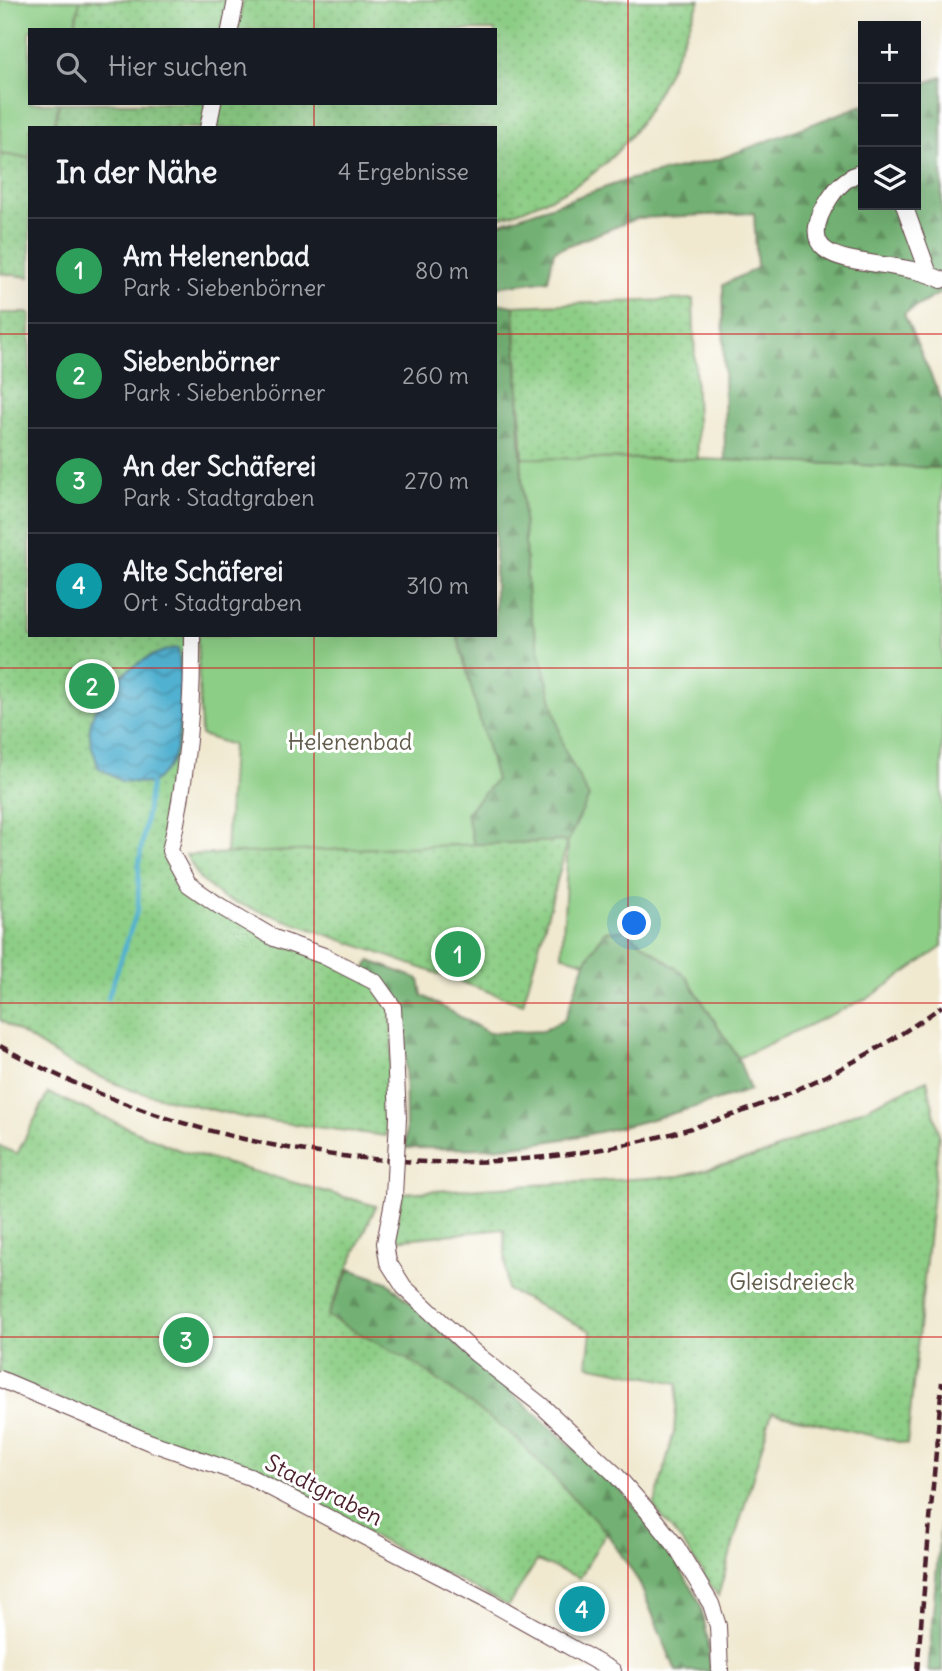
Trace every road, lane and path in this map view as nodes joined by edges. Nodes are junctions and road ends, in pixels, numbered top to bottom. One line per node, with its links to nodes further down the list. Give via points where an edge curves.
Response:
1 (236, 0): 2 (street)
2 (230, 28)
3 (213, 105): 4 (street)
4 (208, 126)
5 (858, 175): 7 (street, via 842,183 826,203 817,239 823,248 845,261)
6 (906, 210): 7 (street)
7 (935, 277)
8 (192, 637): 11 (street, bridge, via 186,768 170,851 188,884 218,905 274,938 375,982 393,1007 398,1118 394,1196 385,1243 388,1262 404,1287 615,1474 676,1546 718,1626)
9 (0, 1379): 10 (street, Stadtgraben, via 149,1442 250,1477)
10 (613, 1671)
11 (720, 1671)

